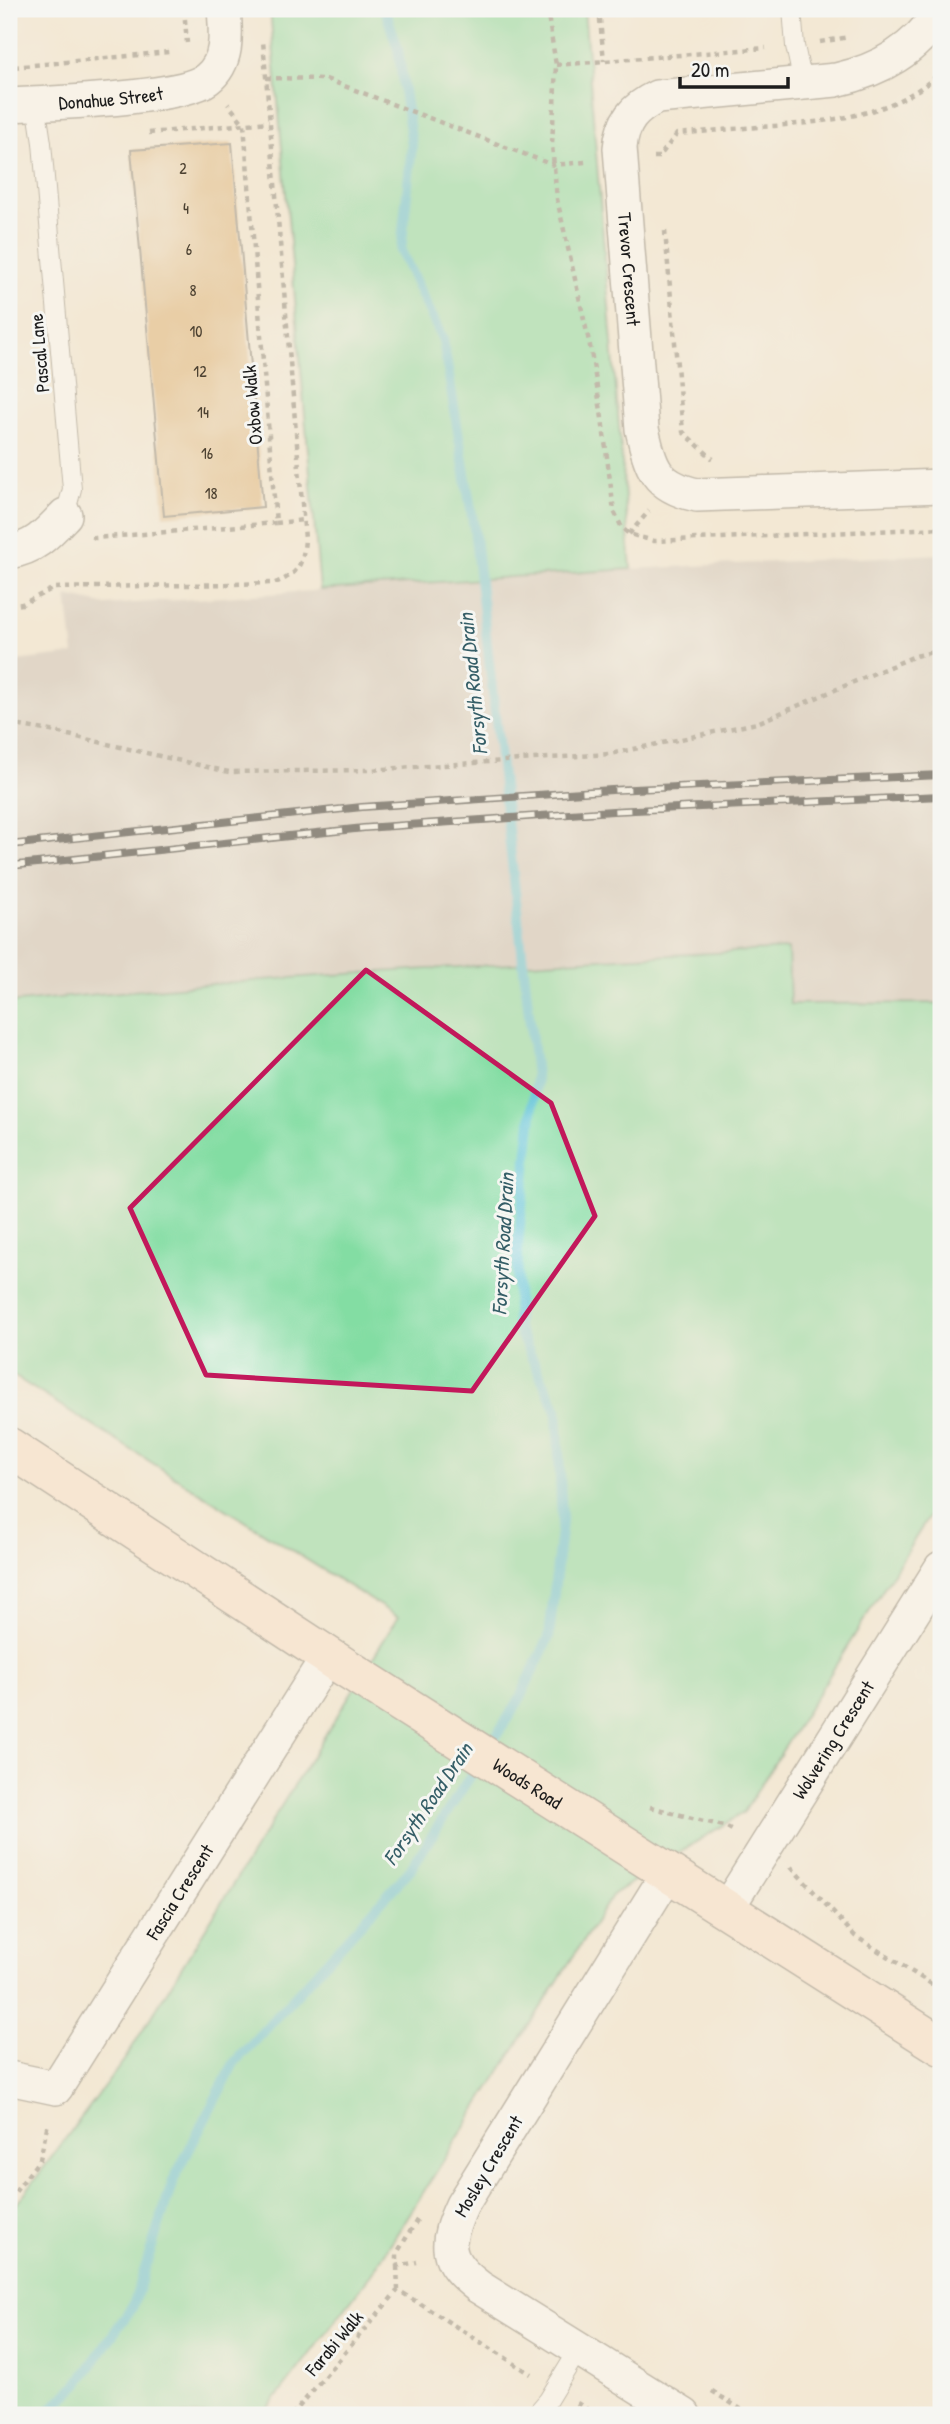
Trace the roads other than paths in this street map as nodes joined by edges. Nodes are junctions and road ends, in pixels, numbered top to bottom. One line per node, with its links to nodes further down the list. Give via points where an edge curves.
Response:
1 (224, 9): 5 (street, Donahue Street, via 227,36 223,54 208,78 195,86 168,93)
2 (792, 9): 4 (lane)
3 (941, 11): 4 (street, Trevor Crescent, via 929,29 897,58 858,75)
4 (803, 83): 6 (street, Trevor Crescent, via 657,97 632,113 625,125 620,159 647,450 662,482 697,495)
5 (22, 104): 7 (lane, Pascal Lane, via 43,143 72,489)
6 (941, 486)
7 (65, 515): 8 (street, via 25,550)
8 (9, 552)
9 (9, 1447): 11 (street, Woods Road)
10 (941, 1568): 13 (street, Wolvering Crescent)
11 (334, 1660): 12 (street, Woods Road); 15 (street, Fascia Crescent, via 56,2088)
12 (668, 1873): 13 (street, Woods Road); 16 (street, Mosley Crescent, via 452,2227 449,2249 459,2272)
13 (726, 1910): 14 (street, Woods Road)
14 (941, 2046)
15 (9, 2078)
16 (579, 2349): 17 (lane); 18 (street)
17 (535, 2415)
18 (684, 2415)

